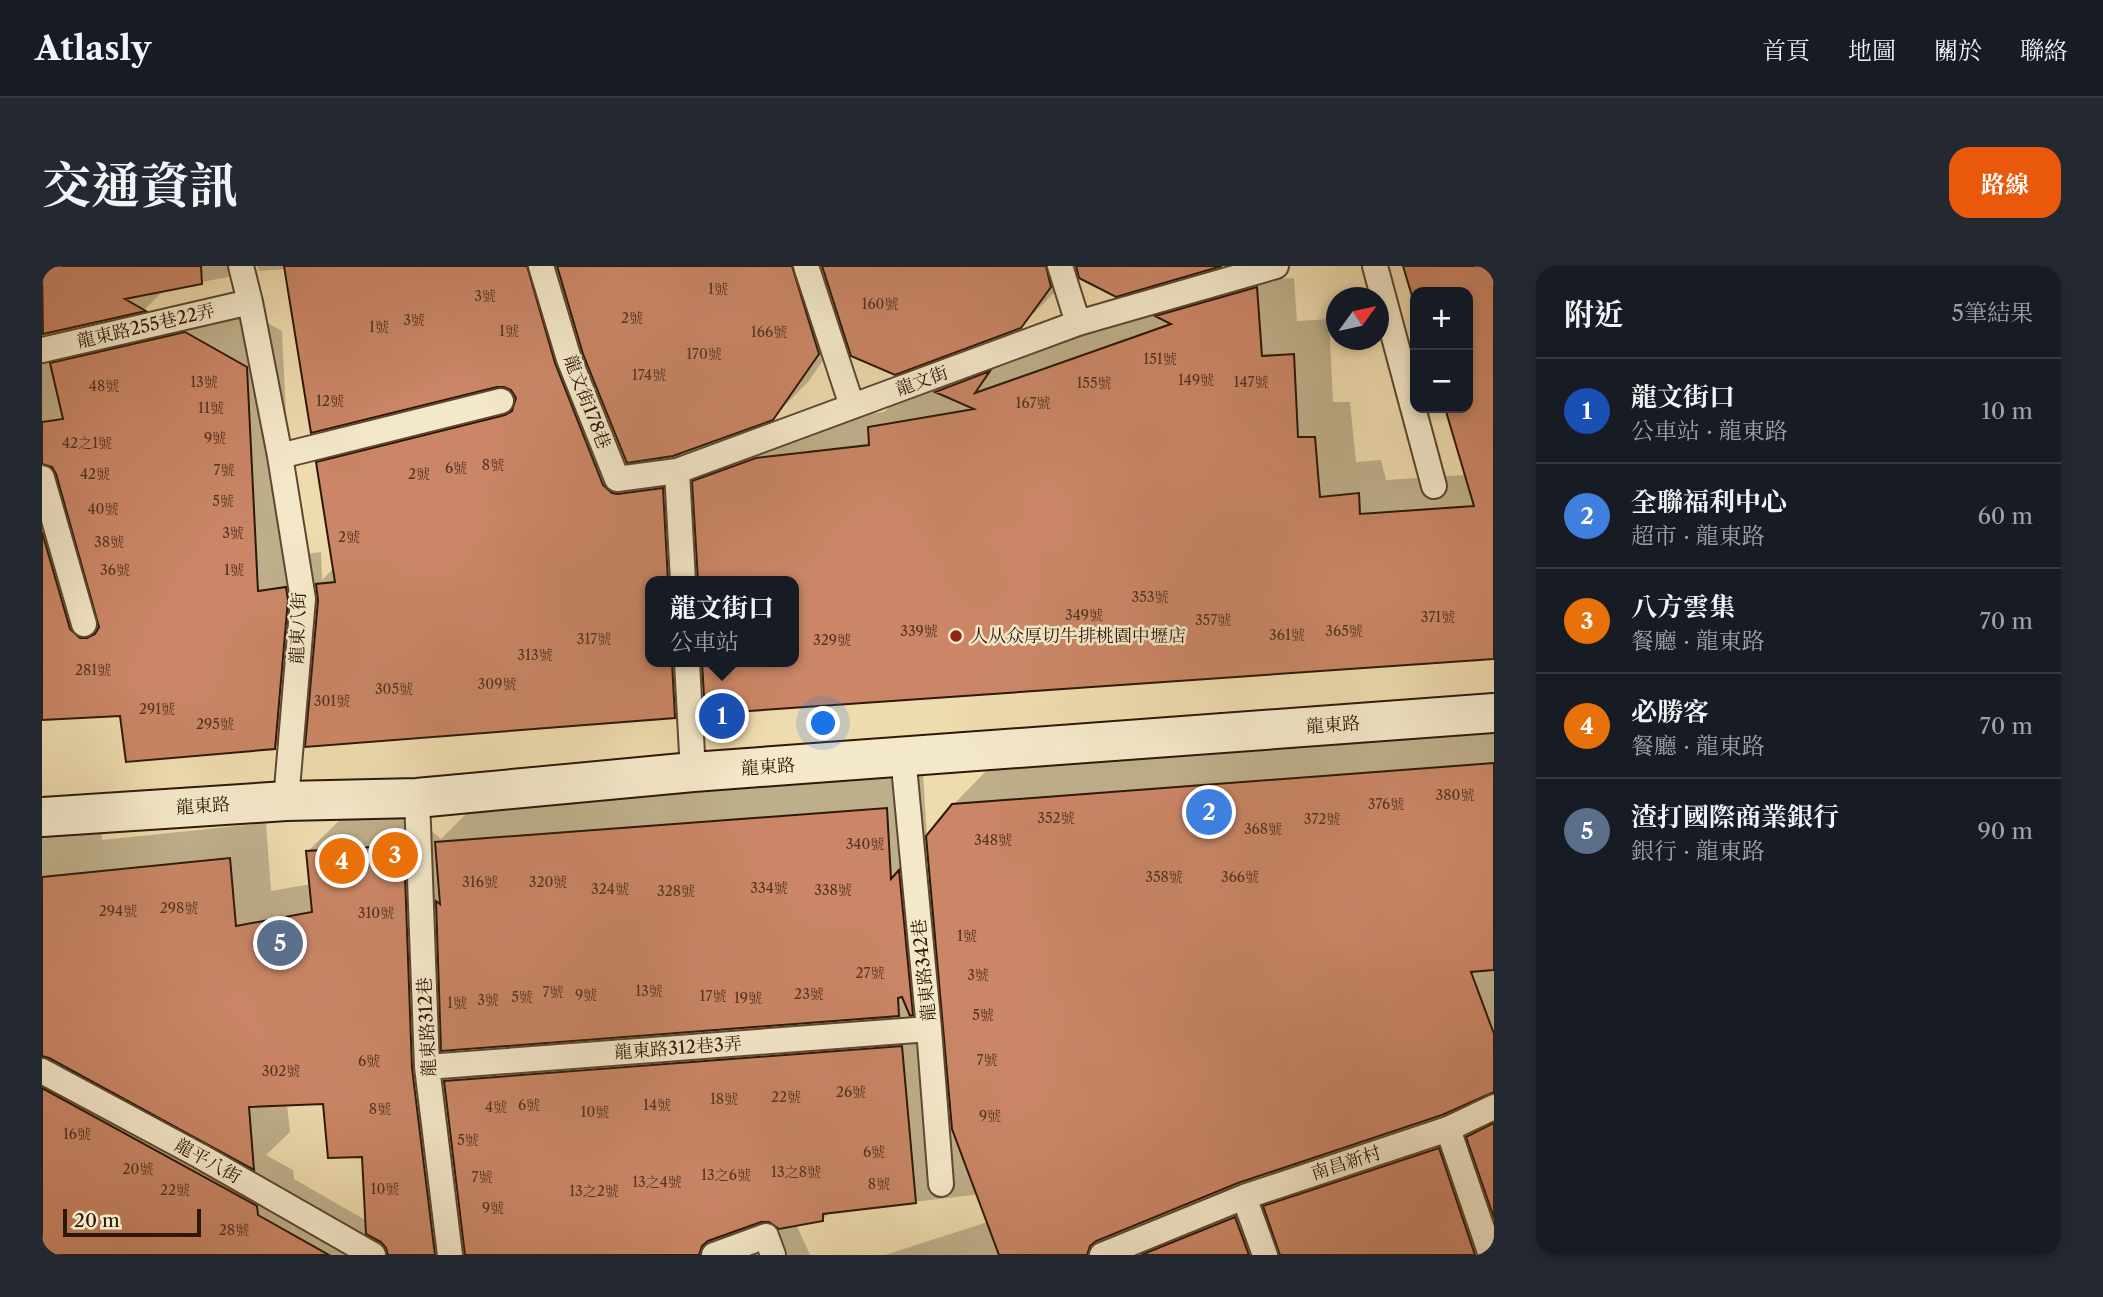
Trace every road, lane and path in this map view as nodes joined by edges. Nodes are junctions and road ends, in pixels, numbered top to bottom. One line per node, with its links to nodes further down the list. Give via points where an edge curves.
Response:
1 (241, 266): 7 (lane, 龍東八街)
2 (541, 266): 13 (lane, 龍文街178巷, via 569,359 617,478)
3 (806, 266): 11 (lane)
4 (1060, 266): 8 (lane)
5 (1276, 266): 8 (lane, 龍文街)
6 (1375, 266): 15 (lane)
7 (250, 302): 9 (lane, 龍東路255巷22弄); 12 (lane, 龍東八街)
8 (1078, 323): 11 (lane, 龍文街)
9 (42, 350)
10 (501, 401): 12 (lane)
11 (852, 406): 13 (lane, 龍文街)
12 (280, 456): 23 (lane, 龍東八街, via 303,599)
13 (677, 471): 16 (lane)
14 (42, 478): 17 (lane)
15 (1434, 486)
16 (682, 576)
17 (85, 624)
18 (687, 667): 21 (lane)
19 (1494, 713): 20 (street, 龍東路)
20 (903, 757): 21 (street, 龍東路); 25 (lane, 龍東路342巷)
21 (693, 772): 22 (street, 龍東路)
22 (417, 798): 23 (street, 龍東路); 26 (lane, 龍東路312巷)
23 (286, 801): 24 (street, 龍東路)
24 (42, 817)
25 (929, 1029): 26 (lane, 龍東路312巷3弄); 30 (lane, 龍東路342巷)
26 (427, 1067): 33 (lane, 龍東路312巷)
27 (42, 1070): 32 (lane, 龍平八街)
28 (1494, 1107): 29 (lane, 南昌新村)
29 (1448, 1129): 31 (lane, 南昌新村); 38 (lane)
30 (941, 1184)
31 (1244, 1197): 36 (lane, 南昌新村); 37 (lane)
32 (373, 1255)
33 (450, 1255)
34 (713, 1255): 35 (lane, via 766,1236)
35 (773, 1255)
36 (1102, 1255)
37 (1265, 1255)
38 (1491, 1255)

